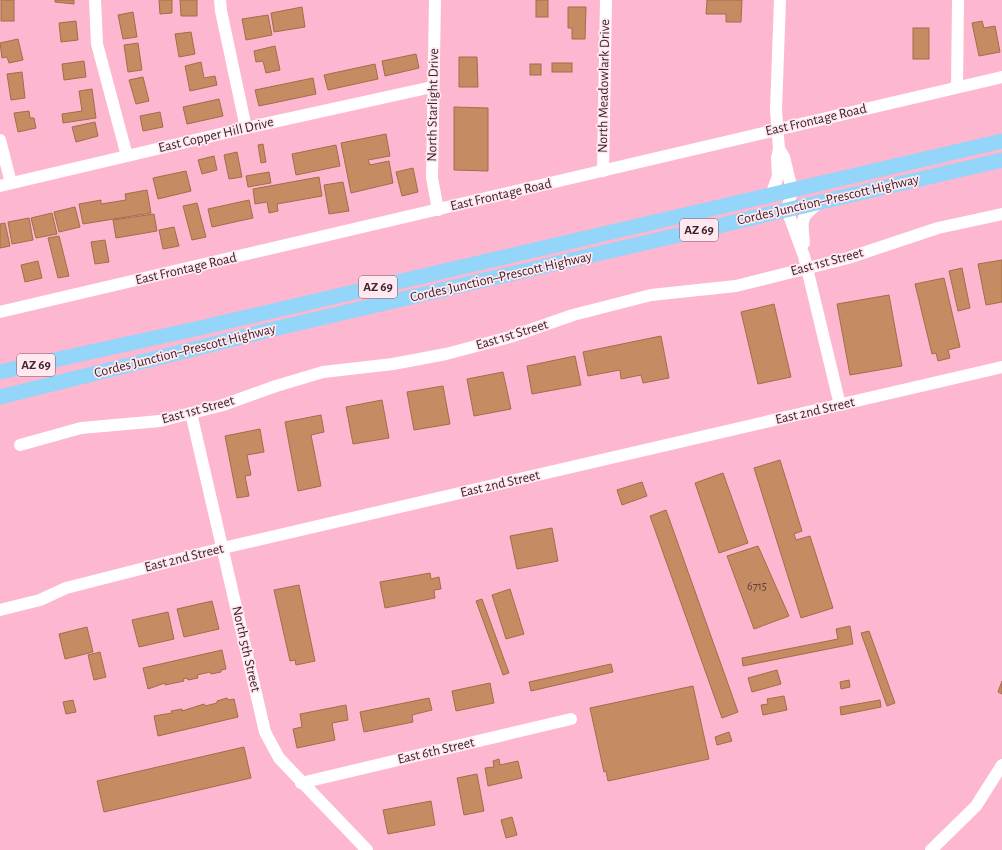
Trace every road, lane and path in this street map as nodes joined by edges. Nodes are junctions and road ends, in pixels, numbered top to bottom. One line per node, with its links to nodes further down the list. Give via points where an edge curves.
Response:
1 (95, 0): 15 (street, via 97,44)
2 (220, 0): 10 (street)
3 (435, 0): 9 (street, North Starlight Drive)
4 (606, 0): 17 (street, North Meadowlark Drive)
5 (780, 0): 11 (street)
6 (958, 0): 8 (street)
7 (1002, 77): 8 (street, East Frontage Road)
8 (958, 87): 11 (street, East Frontage Road)
9 (432, 88): 10 (street, East Copper Hill Drive); 22 (street, North Starlight Drive, via 432,178)
10 (246, 128): 15 (street, East Copper Hill Drive)
11 (777, 129): 14 (street); 17 (street, East Frontage Road)
12 (0, 140): 18 (street)
13 (1002, 141): 19 (main road, Cordes Junction–Prescott Highway / AZ 69)
14 (779, 149): 19 (street, via 784,157); 20 (street, via 778,176)
15 (127, 156): 18 (street, East Copper Hill Drive)
16 (1002, 160): 21 (main road, Cordes Junction–Prescott Highway / AZ 69)
17 (603, 171): 22 (street, East Frontage Road)
18 (5, 184)
19 (792, 190): 20 (main road, Cordes Junction–Prescott Highway / AZ 69); 23 (street)
20 (771, 195): 28 (main road, Cordes Junction–Prescott Highway / AZ 69, via 204,328)
21 (822, 202): 23 (main road, Cordes Junction–Prescott Highway / AZ 69); 25 (street, via 806,212 802,222)
22 (438, 210): 26 (street, East Frontage Road)
23 (787, 210): 25 (street); 29 (main road, Cordes Junction–Prescott Highway / AZ 69, via 282,327)
24 (1002, 214): 25 (street, East 1st Street, via 938,228 848,258)
25 (806, 262): 30 (street); 31 (street, East 1st Street, via 736,286 651,295 446,354 393,364 324,372)
26 (0, 312)
27 (1002, 367): 30 (street, East 2nd Street)
28 (0, 372)
29 (0, 397)
30 (840, 405): 33 (street, East 2nd Street)
31 (191, 413): 32 (street, East 1st Street, via 160,421 81,428); 33 (street, North 5th Street)
32 (20, 445)
33 (223, 548): 34 (street, East 2nd Street, via 66,588 40,600); 37 (street, North 5th Street, via 266,732 279,758)
34 (0, 610)
35 (571, 719): 37 (street, East 6th Street)
36 (1002, 764): 39 (street, via 976,806)
37 (301, 783): 38 (street, North 5th Street)
38 (368, 850)
39 (931, 850)

